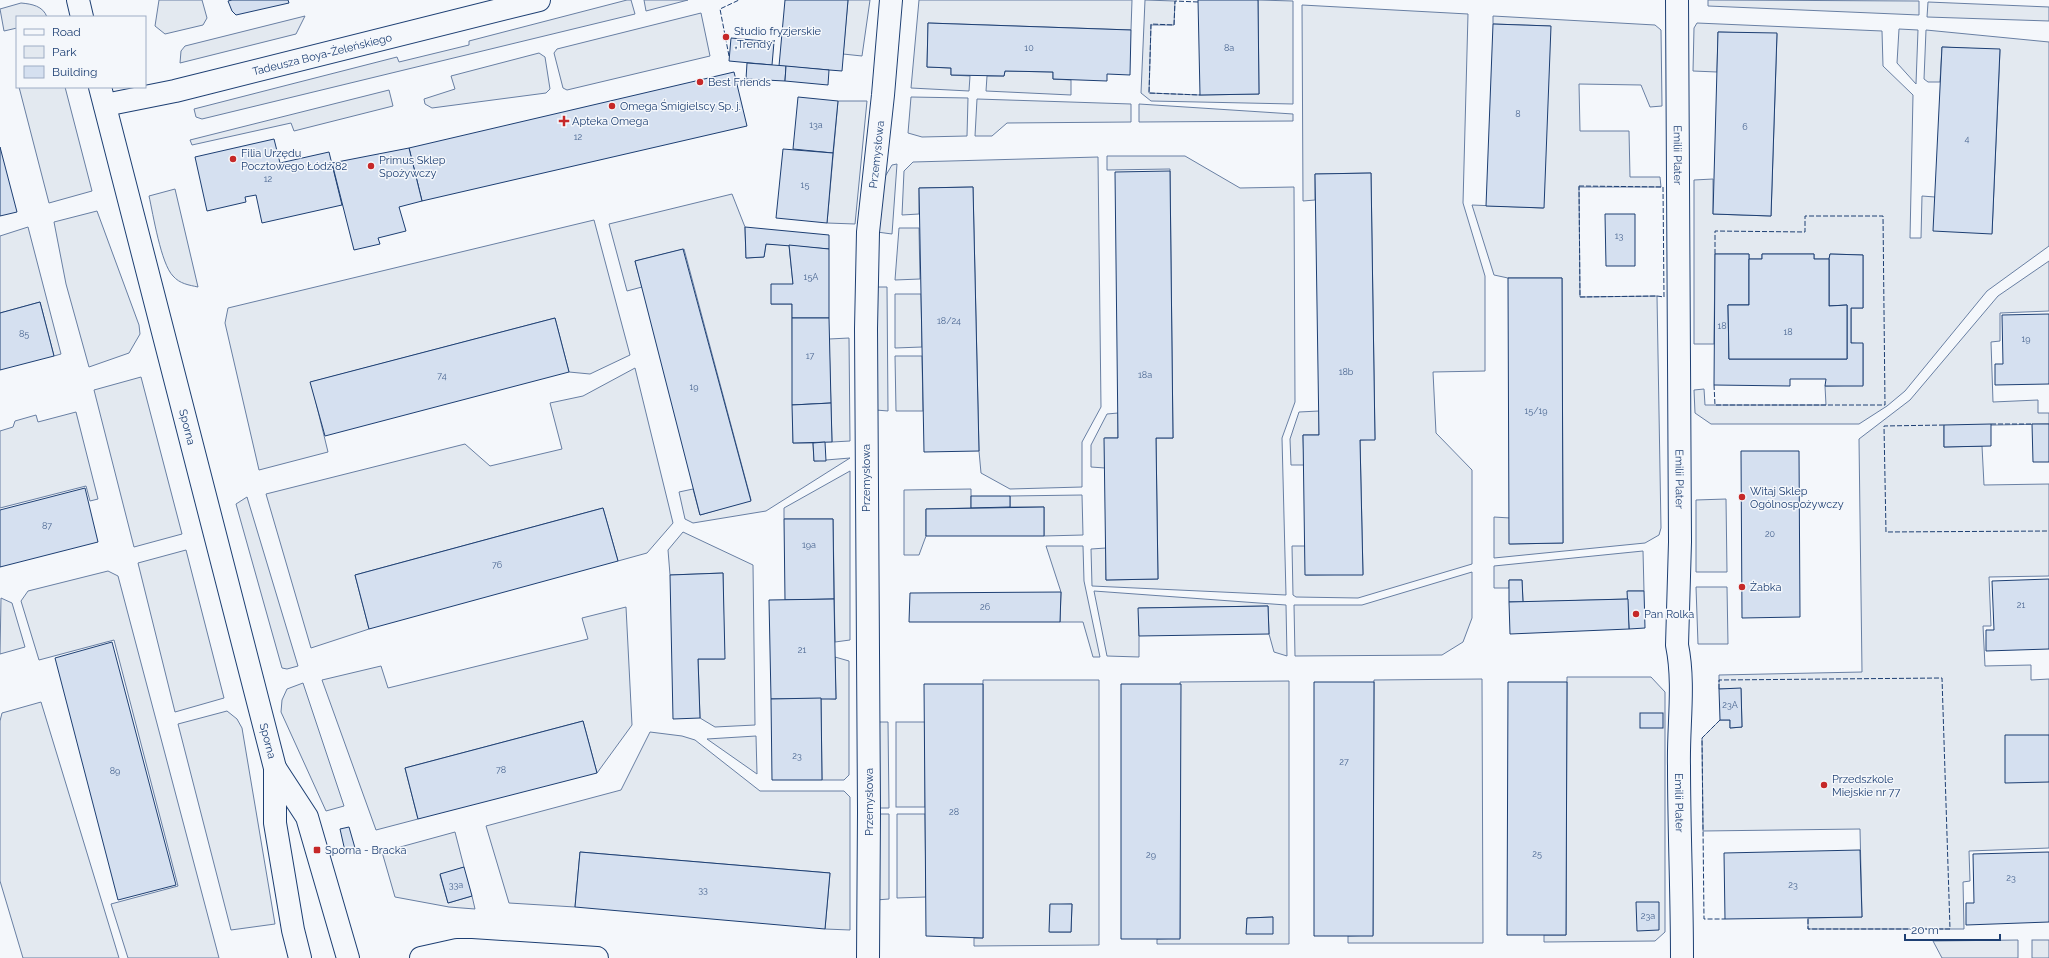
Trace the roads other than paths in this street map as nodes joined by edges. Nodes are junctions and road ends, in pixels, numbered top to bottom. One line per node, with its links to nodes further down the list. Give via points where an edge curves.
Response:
1 (78, 0): 5 (street)
2 (538, 0): 6 (street, Tadeusza Boya-Żeleńskiego, via 182,89)
3 (891, 0): 12 (street, Przemysłowa, via 868,232)
4 (1677, 0): 13 (street, Emilii Plater, via 1680,542 1677,645 1680,667 1678,765)
5 (82, 16)
6 (103, 96): 7 (street, Sporna)
7 (275, 768): 8 (street, Sporna, via 274,823); 9 (street, Sporna, via 307,817)
8 (300, 958)
9 (348, 958)
10 (421, 958): 11 (street, via 457,950)
11 (597, 958)
12 (868, 958)
13 (1682, 958)

